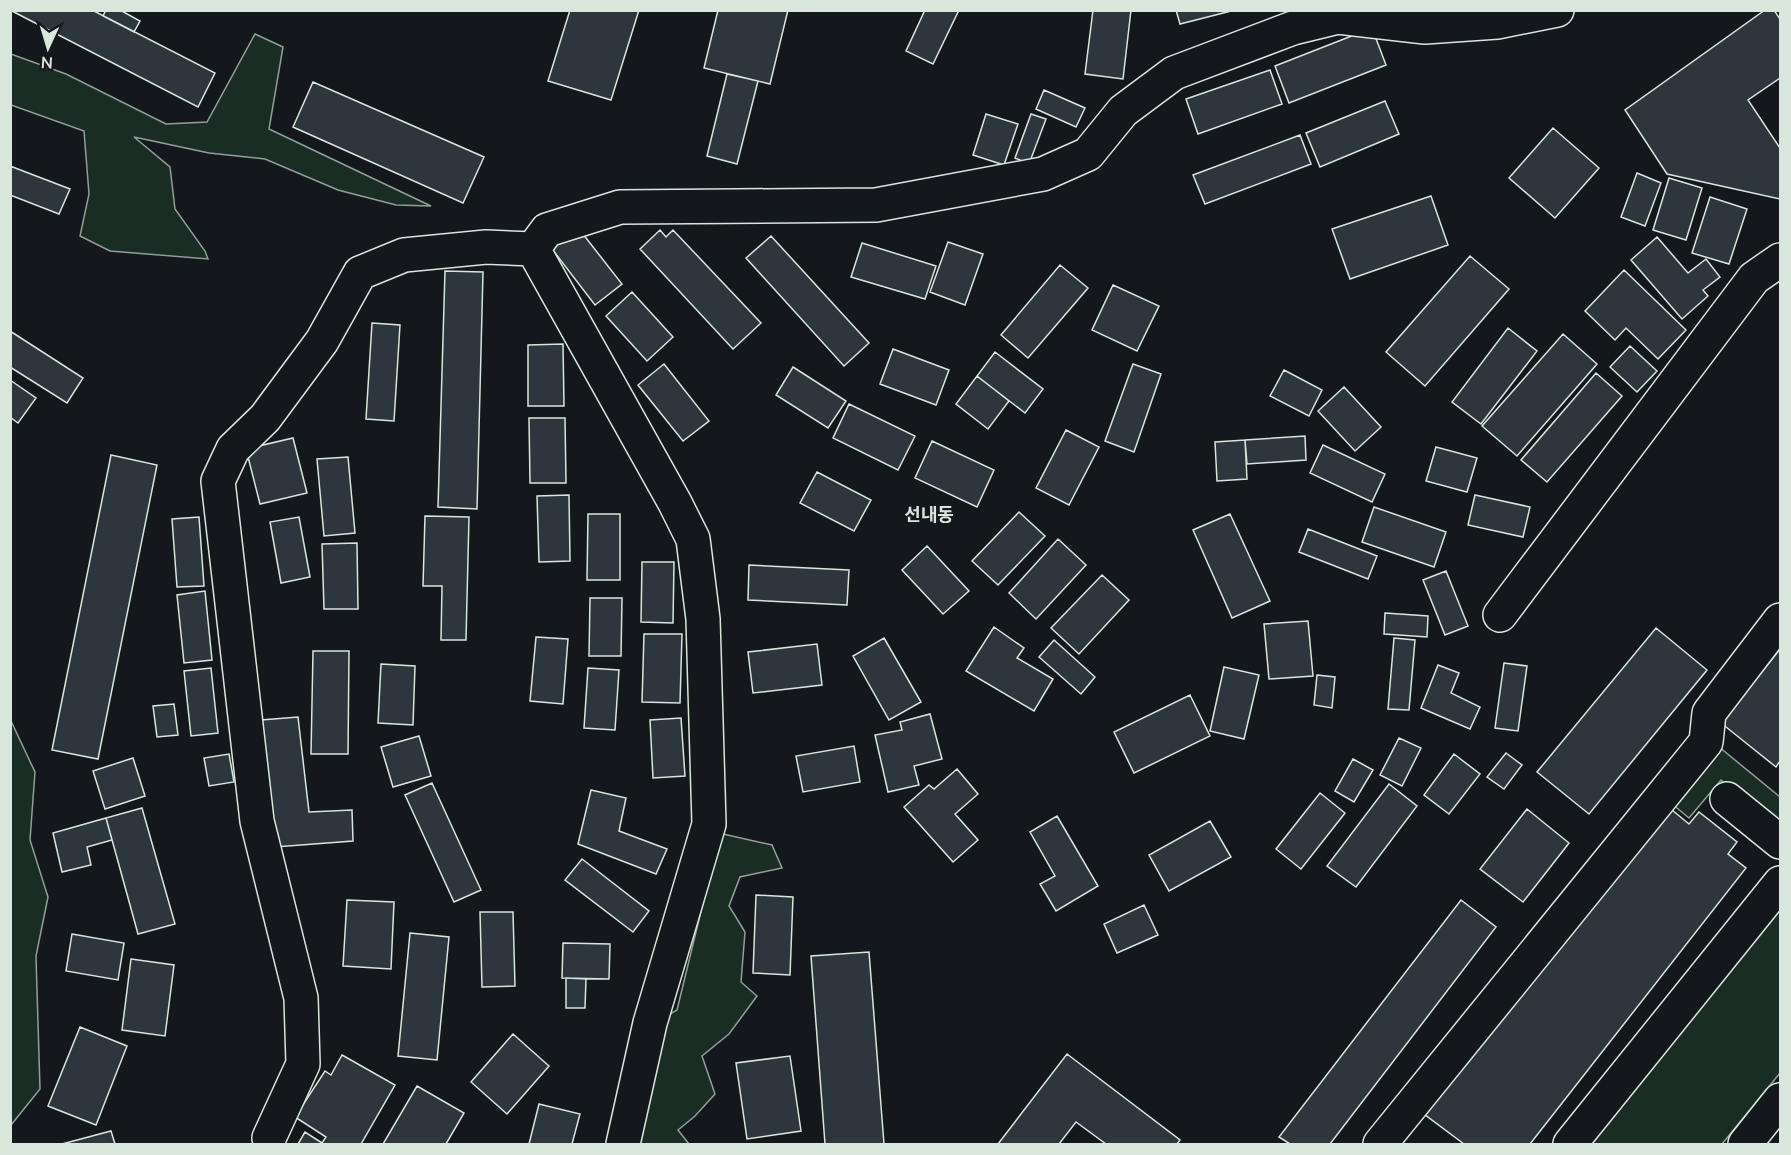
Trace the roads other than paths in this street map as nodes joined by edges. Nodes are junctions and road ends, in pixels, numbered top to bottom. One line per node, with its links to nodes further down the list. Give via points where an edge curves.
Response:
1 (1557, 10): 2 (street, via 1487,23 1425,27 1338,17 1293,28 1174,73 1122,111 1088,154 1043,174 876,205 620,207 547,230)
2 (533, 249): 10 (street, via 486,247 404,255 360,273 322,341 265,418 233,449 218,481 257,821 301,998 303,1064); 12 (street, via 693,539 703,618 709,824 650,1023)
3 (1780, 260): 4 (street, via 1754,278)
4 (1500, 615)
5 (1780, 621): 13 (street, via 1709,713 1706,742)
6 (1727, 799): 7 (street)
7 (1780, 842)
8 (1780, 884): 14 (street)
9 (1780, 1100): 11 (street)
10 (269, 1138)
11 (1752, 1142)
12 (622, 1144)
13 (1380, 1144)
14 (1569, 1144)

